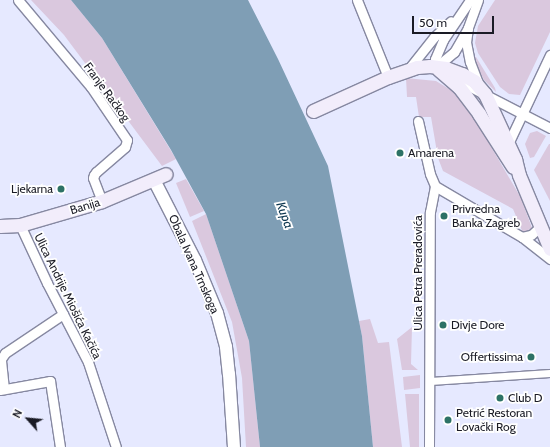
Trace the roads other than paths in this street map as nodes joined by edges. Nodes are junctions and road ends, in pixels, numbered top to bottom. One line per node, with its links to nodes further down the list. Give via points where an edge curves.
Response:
1 (18, 0): 21 (street, Franje Račkog, via 91,87 127,140 125,147 94,175)
2 (357, 0): 11 (street)
3 (470, 0): 5 (street)
4 (478, 0): 6 (street)
5 (458, 16): 8 (street, via 438,50); 9 (street, via 434,37)
6 (468, 28): 8 (street, via 454,52); 12 (street, via 467,47)
7 (550, 55): 14 (street)
8 (436, 68): 9 (main road, via 423,66); 10 (main road); 12 (main road, via 458,72)
9 (407, 70): 11 (main road)
10 (448, 75): 12 (street); 17 (main road)
11 (388, 77): 13 (main road)
12 (482, 90): 14 (street); 17 (main road)
13 (313, 110)
14 (522, 114): 16 (street); 17 (street)
15 (418, 121): 19 (street, via 430,174)
16 (550, 128)
17 (507, 150): 25 (main road)
18 (160, 177): 21 (main road, Banija); 35 (street, Obala Ivana Trnskoga, via 217,313 226,347)
19 (436, 186): 20 (street); 22 (street, Ulica Petra Preradovića)
20 (449, 195): 22 (street); 26 (street)
21 (102, 200): 23 (main road, Banija)
22 (432, 202): 31 (street, Ulica Petra Preradovića)
23 (20, 225): 24 (main road, Banija); 29 (street, Ulica Andrije Miošića Kačića)
24 (0, 226)
25 (541, 226): 26 (street, via 531,235); 27 (main road)
26 (522, 237): 28 (street)
27 (550, 249)
28 (550, 259)
29 (63, 314): 32 (street, via 5,353 1,359); 34 (street, Ulica Andrije Miošića Kačića, via 88,362)
30 (550, 373): 31 (street)
31 (430, 381): 36 (street, Ulica Petra Preradovića)
32 (2, 390): 33 (street, via 50,381)
33 (60, 447)
34 (116, 447)
35 (234, 447)
36 (429, 447)

